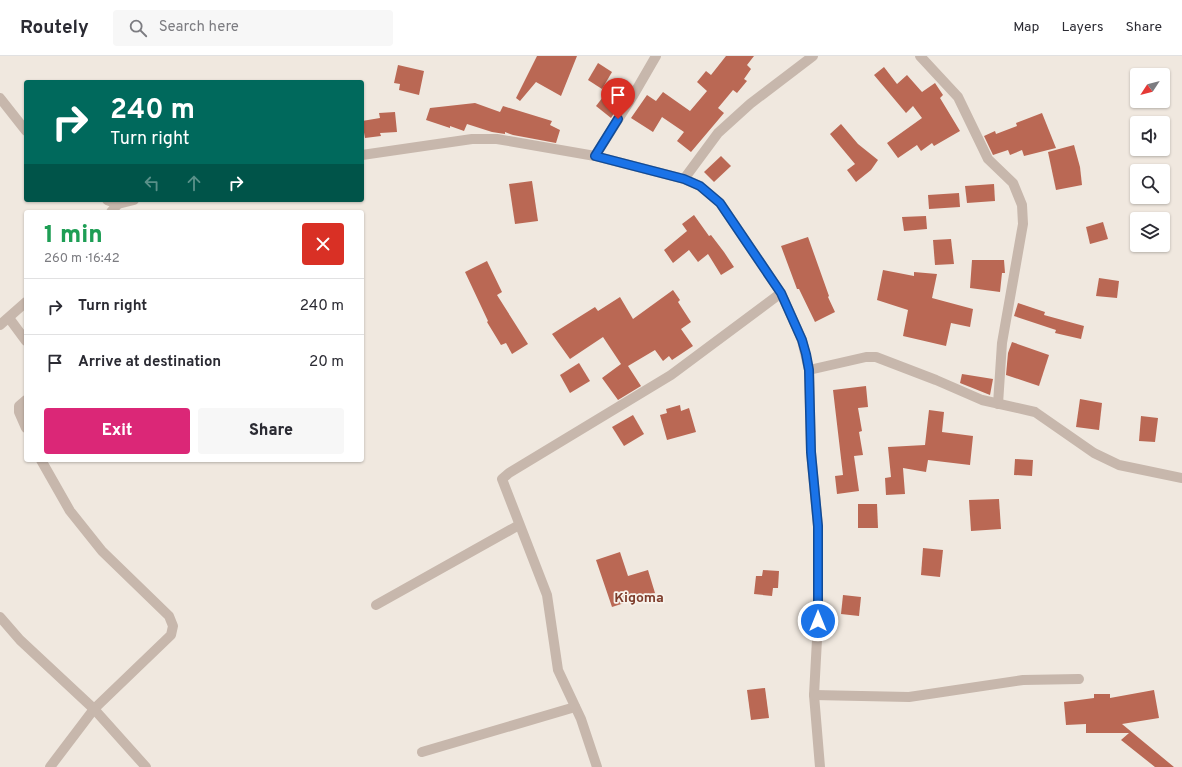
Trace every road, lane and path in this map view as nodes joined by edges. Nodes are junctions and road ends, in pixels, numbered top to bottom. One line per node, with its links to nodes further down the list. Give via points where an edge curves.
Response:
1 (656, 56): 7 (street)
2 (813, 56): 8 (street, via 718,132)
3 (920, 56): 18 (street, via 958,97 988,159 1013,183 1022,205 1023,224 1002,343)
4 (0, 98): 5 (street)
5 (24, 128)
6 (364, 155): 7 (street, via 472,139 497,139)
7 (595, 156): 8 (street)
8 (684, 179): 11 (street, via 700,186 720,203)
9 (129, 202): 10 (street)
10 (115, 208)
11 (781, 293): 16 (street, via 802,340); 22 (street, via 670,375 504,476 502,483)
12 (24, 304): 13 (street)
13 (8, 318): 14 (street); 15 (street)
14 (0, 325)
15 (24, 338)
16 (809, 370): 18 (street, via 876,357 982,400); 26 (street, via 811,452 818,526 818,621)
17 (24, 402): 19 (street, via 19,406 19,412)
18 (998, 404): 21 (street, via 1035,412 1094,453 1119,465)
19 (24, 423)
20 (42, 462): 28 (street, via 70,511 102,552 169,616 173,626 171,635)
21 (1182, 478)
22 (519, 524): 23 (street); 27 (street, via 547,595 558,670)
23 (376, 605)
24 (0, 617): 28 (street, via 20,640)
25 (1079, 680): 26 (street, via 1023,680 909,697)
26 (814, 695): 33 (street)
27 (576, 707): 29 (street); 32 (street)
28 (94, 709): 30 (street); 31 (street)
29 (422, 752)
30 (50, 767)
31 (146, 767)
32 (597, 767)
33 (820, 767)

